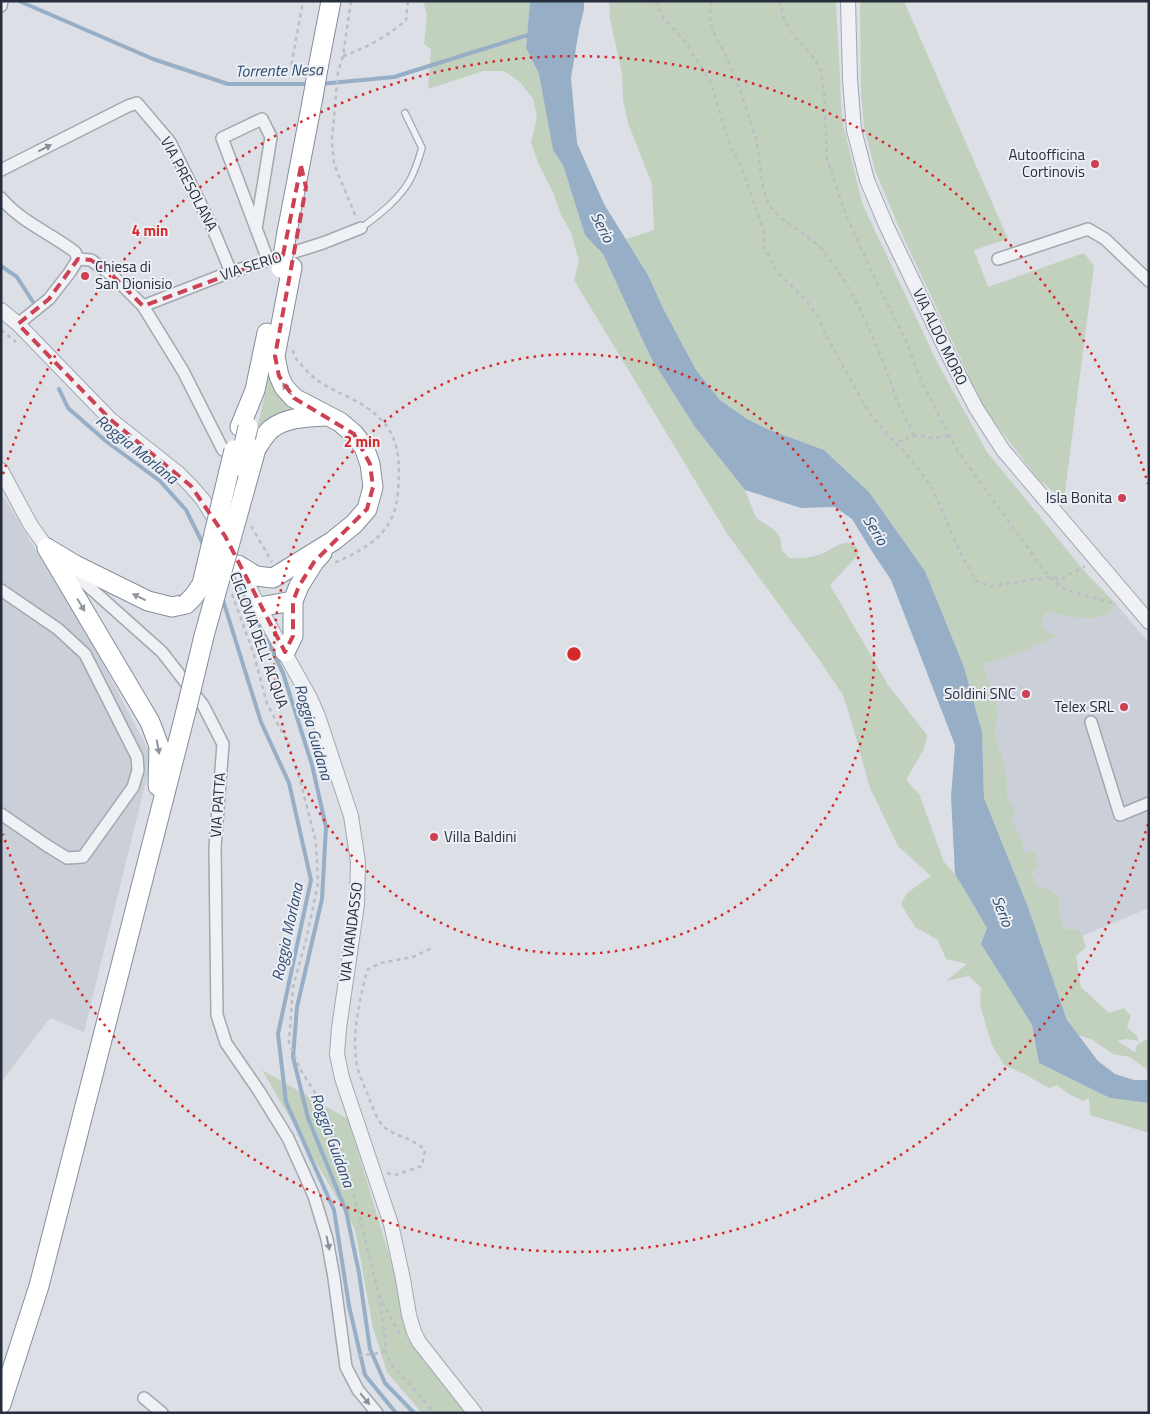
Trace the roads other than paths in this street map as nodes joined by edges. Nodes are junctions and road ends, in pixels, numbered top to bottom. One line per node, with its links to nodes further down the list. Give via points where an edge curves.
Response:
1 (2, 1): 4 (street)
2 (331, 1): 12 (highway, bridge, via 311,72 322,97 301,166 293,232)
3 (848, 1): 30 (street, VIA ALDO MORO, via 854,130 867,180 949,356 984,424 1002,450)
4 (1, 6)
5 (405, 113): 8 (lane, via 422,148 418,160 410,180 397,196 380,215)
6 (1, 170): 13 (street, VIA PRESOLANA, one-way to 13, via 137,103 170,142)
7 (1, 198): 10 (street, via 6,205 75,252)
8 (361, 228): 12 (street, VIA SERIO)
9 (256, 230): 9 (street, via 222,138 262,119 271,137); 12 (street)
10 (78, 259): 15 (street, via 90,260 113,276); 18 (street, via 48,299)
11 (998, 259): 14 (street, via 1088,229 1105,239)
12 (280, 265): 13 (street, VIA SERIO); 19 (highway, one-way to 12, via 294,398 279,376 275,356); 20 (highway, via 255,390)
13 (231, 272): 15 (street, VIA SERIO)
14 (1149, 281)
15 (143, 306): 21 (street, via 182,371)
16 (1, 310): 18 (street, VIA VIANDASSO)
17 (1, 316): 18 (street)
18 (18, 324): 25 (street, VIA VIANDASSO, via 111,420 178,473 204,500)
19 (327, 416): 23 (highway, via 340,422 364,447 373,487 367,509); 31 (highway, bridge, via 298,417 285,422 270,430 256,449)
20 (244, 427): 24 (highway, one-way to 24, bridge, via 202,584 186,604 172,607 148,601 75,566); 31 (highway, bridge)
21 (223, 450)
22 (1, 470): 24 (street, VIA PATTA)
23 (333, 541): 26 (highway); 28 (highway, via 314,562)
24 (47, 548): 36 (highway, one-way to 36, via 150,722 159,746 160,775); 40 (street, VIA PATTA, one-way to 40, via 162,652 203,705 222,744 215,847 216,1015 226,1044 288,1138 314,1196 327,1239 344,1358 352,1381)
25 (238, 565): 26 (highway, via 256,576); 29 (street, VIA VIANDASSO)
26 (274, 578): 29 (highway)
27 (1, 590): 35 (street, via 58,628 85,654 137,757 138,770 133,786 83,857 68,858)
28 (293, 601): 29 (highway); 32 (highway, via 293,636)
29 (259, 607): 32 (street, VIA VIANDASSO)
30 (1149, 622)
31 (204, 636): 36 (highway, bridge)
32 (285, 652): 41 (street, VIA VIANDASSO, via 318,716 350,816 358,862 357,904 338,1028 337,1054 342,1078 391,1224 414,1332)
33 (1091, 722): 34 (street, via 1120,815)
34 (1149, 803)
35 (1, 814)
36 (154, 837): 38 (highway, via 39,1286)
37 (144, 1398): 39 (street)
38 (1, 1404)
39 (162, 1413)
40 (377, 1413)
41 (475, 1413)

